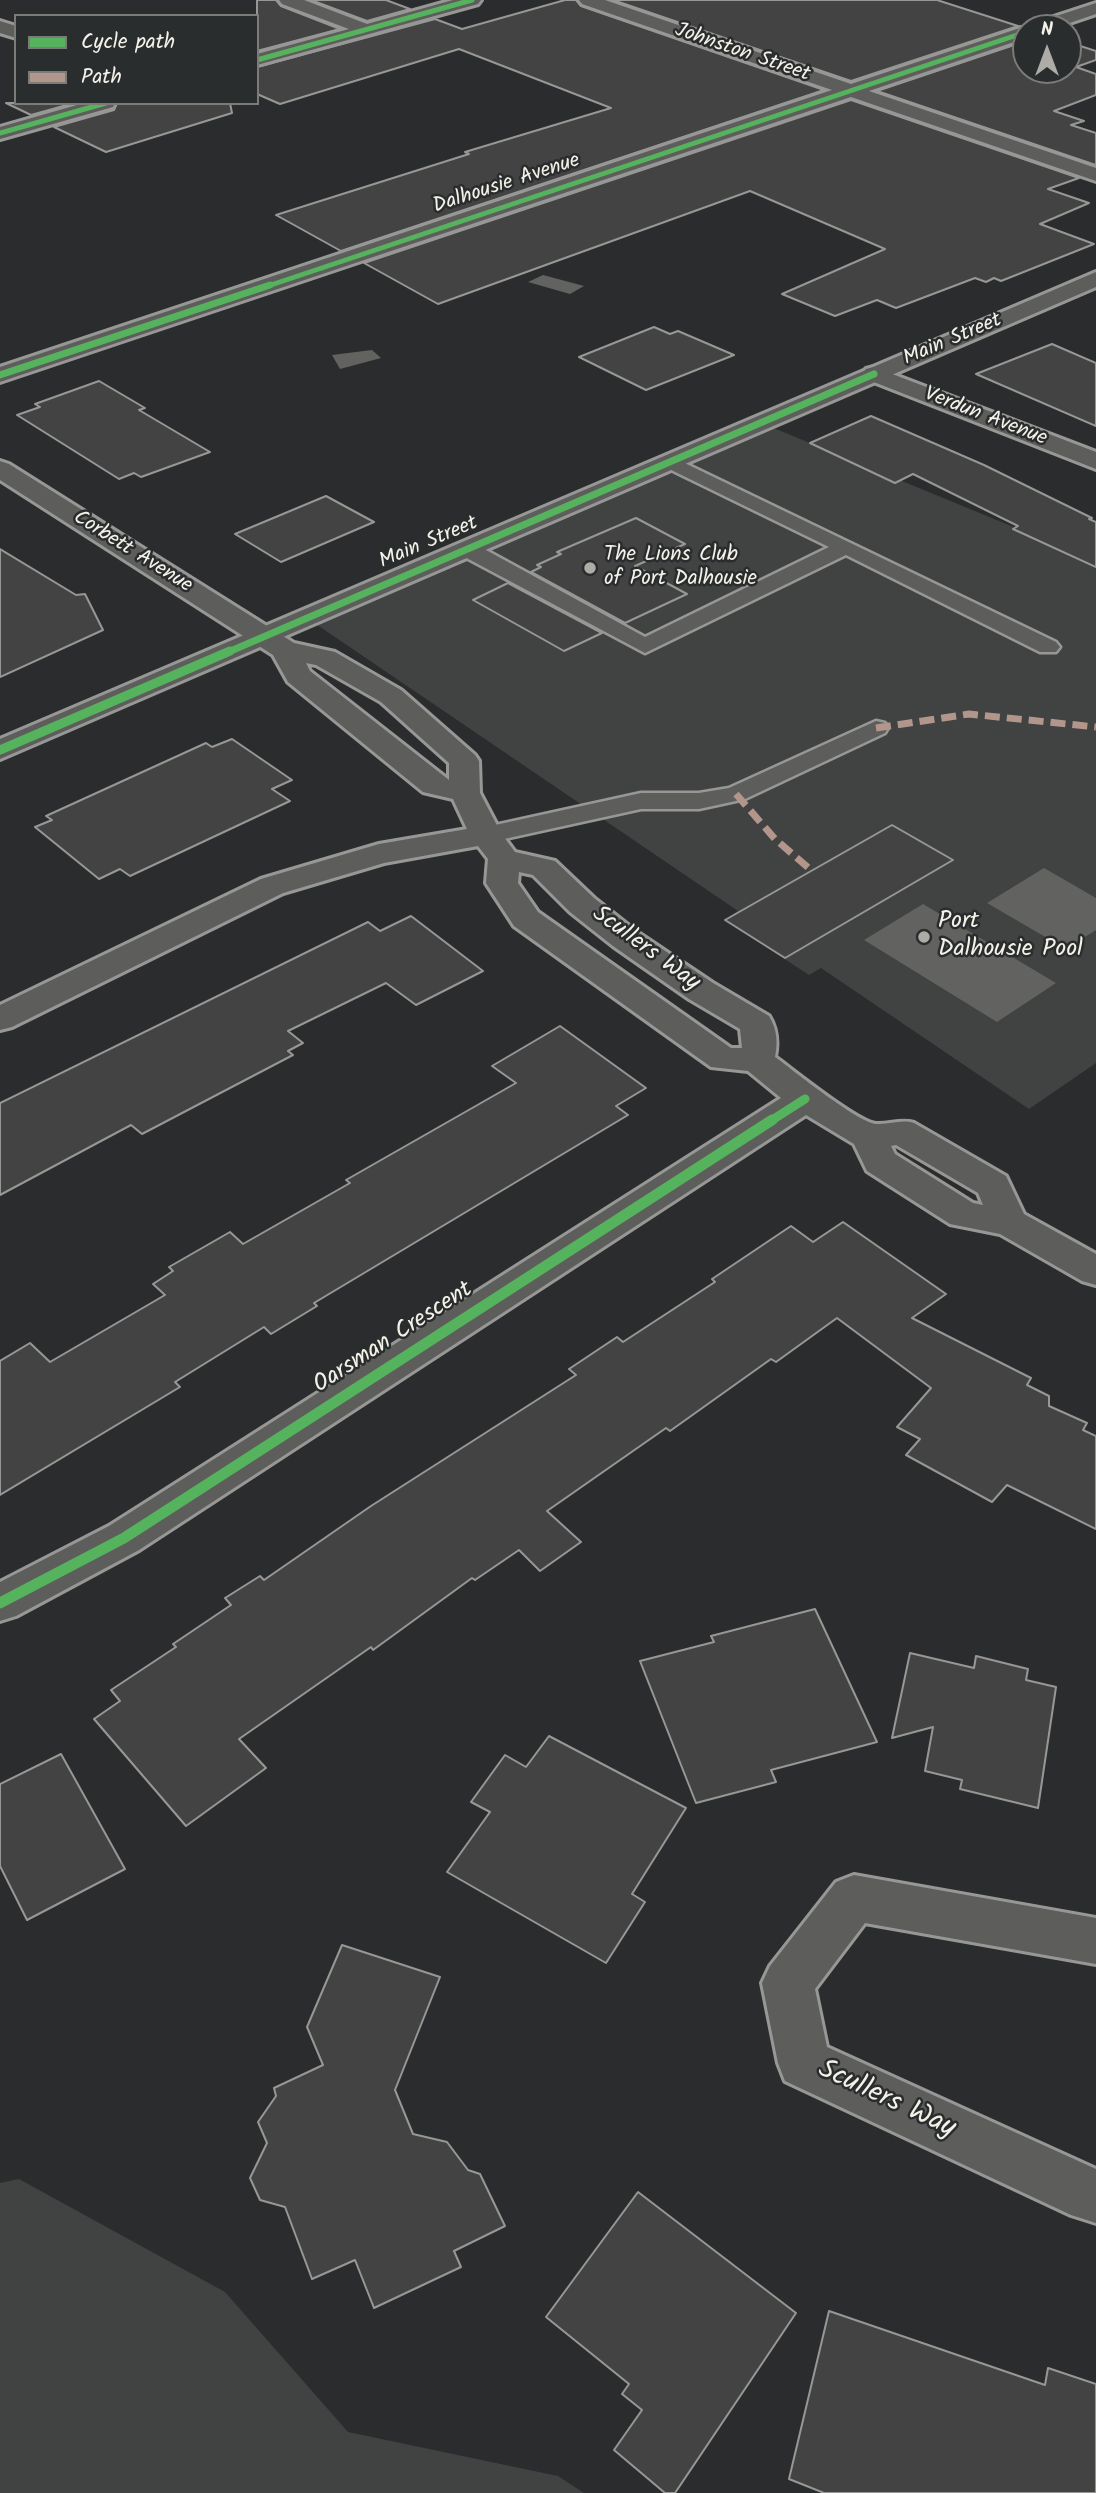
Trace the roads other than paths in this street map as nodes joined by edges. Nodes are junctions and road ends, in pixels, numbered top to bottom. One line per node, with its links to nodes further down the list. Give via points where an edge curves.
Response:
1 (288, 0): 6 (street)
2 (472, 0): 6 (street)
3 (588, 0): 9 (street, Johnston Street)
4 (1096, 8): 5 (street)
5 (1079, 14)
6 (365, 29): 8 (street)
7 (1012, 37): 9 (street, Dalhousie Avenue)
8 (259, 59)
9 (851, 91): 12 (street, Johnston Street); 15 (street, Dalhousie Avenue)
10 (99, 105): 11 (street)
11 (0, 133)
12 (1096, 175)
13 (1096, 279): 14 (street, Main Street)
14 (874, 374): 16 (street, Verdun Avenue); 17 (street, Main Street)
15 (0, 375)
16 (1096, 461)
17 (670, 462): 19 (lane); 20 (street, Main Street)
18 (0, 470): 21 (street, Corbett Avenue)
19 (846, 547): 20 (lane, via 645,646); 22 (lane)
20 (467, 549): 21 (street, Main Street)
21 (275, 642): 24 (street, Main Street); 25 (street, via 298,676 434,785); 25 (street, Scullers Way, via 325,658 391,696 464,761)
22 (1048, 647)
23 (876, 728): 26 (lane, via 736,794 699,801 641,801)
24 (0, 750)
25 (465, 793): 26 (street, Scullers Way)
26 (495, 847): 27 (street, via 379,854 272,886); 28 (street, Scullers Way, via 544,868 625,939 757,1024); 28 (street, Scullers Way, via 502,883 526,919 723,1059)
27 (0, 1019)
28 (757, 1060): 29 (street)
29 (805, 1099): 30 (street, via 869,1138 880,1162 963,1215 1009,1222); 31 (street, Oarsman Crescent, via 124,1538)
30 (1096, 1271)
31 (0, 1603)
32 (1096, 1941): 33 (street, Scullers Way, via 854,1898 789,1983 804,2063)
33 (1096, 2196)

